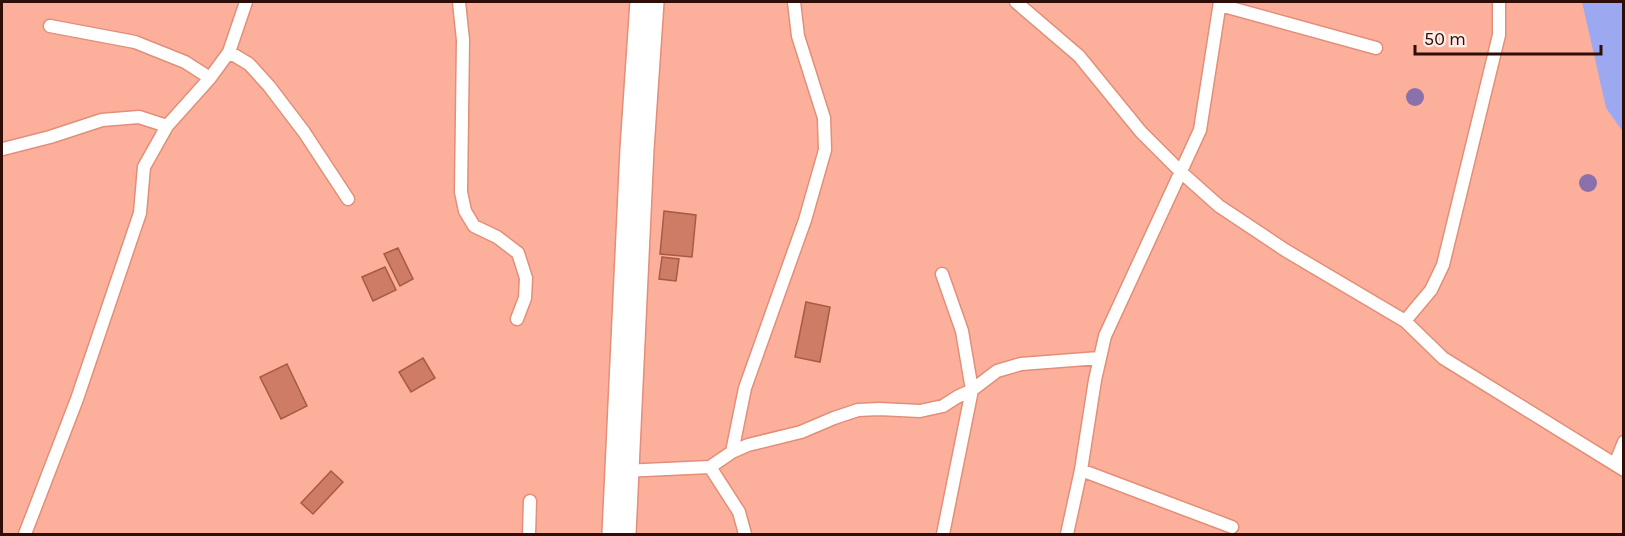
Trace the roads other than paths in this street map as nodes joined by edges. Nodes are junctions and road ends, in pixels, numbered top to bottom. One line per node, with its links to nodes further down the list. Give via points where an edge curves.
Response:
1 (246, 2): 10 (lane)
2 (459, 2): 17 (lane, via 463,40 461,192 465,212 474,226 518,253 526,278 525,298)
3 (647, 2): 26 (street)
4 (794, 2): 22 (lane, via 798,36 824,118 825,150 805,220 745,387)
5 (1016, 2): 14 (lane, via 1078,56 1141,132)
6 (1499, 2): 18 (lane, via 1499,35 1443,265 1431,290)
7 (1220, 3): 9 (lane); 14 (lane, via 1200,130)
8 (50, 26): 11 (lane, via 135,42 185,62)
9 (1376, 48)
10 (229, 52): 11 (lane); 15 (lane, via 249,64 269,86)
11 (210, 78): 12 (lane)
12 (167, 126): 13 (lane, via 139,117 102,120); 29 (lane, via 144,167 140,213 77,399)
13 (3, 149)
14 (1182, 173): 18 (lane, via 1219,206 1285,250); 19 (lane, via 1105,336)
15 (348, 199)
16 (942, 274): 20 (lane, via 962,331)
17 (517, 319)
18 (1406, 321): 24 (lane, via 1443,358)
19 (1099, 358): 20 (lane, via 1021,364 997,371); 25 (lane)
20 (972, 390): 22 (lane, via 943,406 920,411 858,410); 33 (lane)
21 (1623, 442): 24 (lane)
22 (732, 452): 23 (lane)
23 (710, 467): 26 (lane); 32 (lane, via 739,512)
24 (1619, 467)
25 (1082, 470): 28 (lane); 34 (lane)
26 (622, 471): 31 (street)
27 (530, 501): 30 (lane)
28 (1232, 527)
29 (25, 534)
30 (530, 534)
31 (619, 534)
32 (745, 534)
33 (943, 534)
34 (1067, 534)

